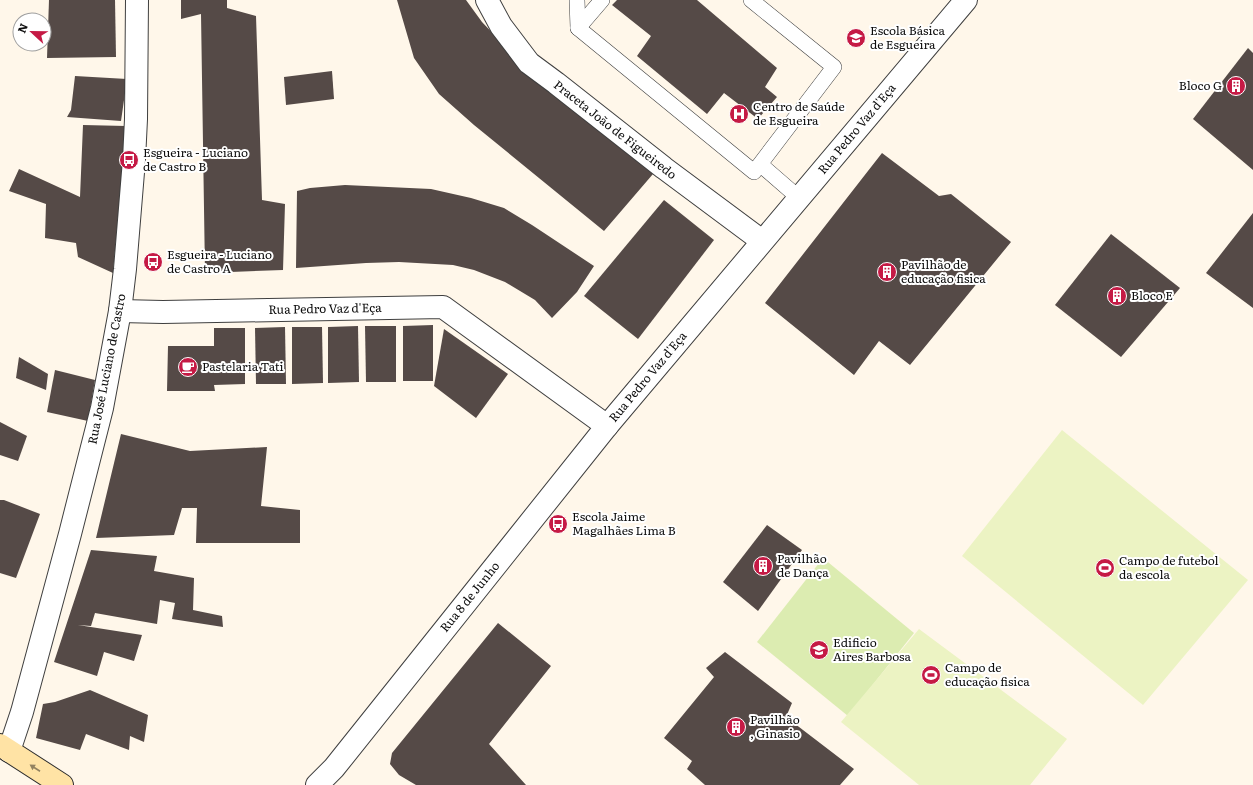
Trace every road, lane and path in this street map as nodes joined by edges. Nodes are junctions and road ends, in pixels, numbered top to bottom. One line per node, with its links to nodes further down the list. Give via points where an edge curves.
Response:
1 (137, 0): 11 (street, Rua José Luciano de Castro, via 134,160)
2 (487, 0): 10 (street, Praceta João de Figueiredo, via 501,26 529,63)
3 (577, 0): 7 (lane)
4 (602, 0): 7 (lane)
5 (751, 0): 8 (lane, via 834,67)
6 (966, 0): 9 (street, Rua Pedro Vaz d'Eça)
7 (578, 28): 8 (lane, via 754,172)
8 (760, 165): 9 (lane)
9 (799, 198): 10 (street, Rua Pedro Vaz d'Eça)
10 (762, 242): 12 (street, Rua Pedro Vaz d'Eça)
11 (120, 311): 12 (street, Rua Pedro Vaz d'Eça, via 443,307); 13 (street, Rua José Luciano de Castro, via 102,408 70,534 28,690)
12 (607, 426): 14 (street, Rua 8 de Junho)
13 (4, 748): 15 (main road, one-way to 13)
14 (333, 777): 16 (street, Rua 8 de Junho)
15 (62, 785)
16 (318, 785)

